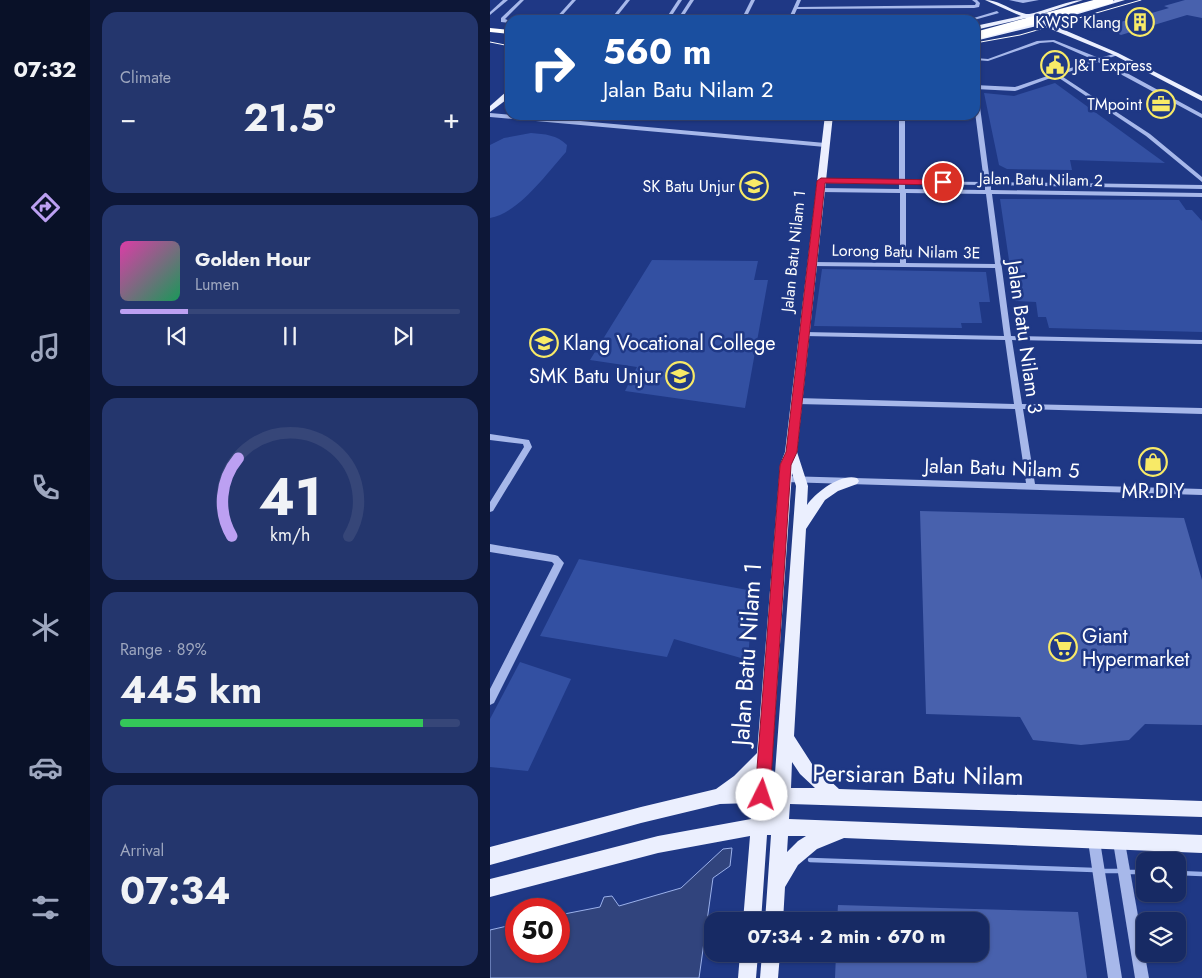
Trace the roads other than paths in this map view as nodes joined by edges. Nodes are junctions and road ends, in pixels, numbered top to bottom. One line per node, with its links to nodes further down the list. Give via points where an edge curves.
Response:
1 (506, 0): 21 (street)
2 (522, 0): 23 (street)
3 (574, 0): 24 (street)
4 (628, 0): 25 (street)
5 (680, 0): 26 (street)
6 (692, 0): 27 (street)
7 (753, 0): 28 (street)
8 (799, 0): 18 (street)
9 (974, 0): 18 (street, via 978,3 974,8)
10 (988, 0): 16 (main road)
11 (1038, 0): 16 (street)
12 (1080, 0): 17 (main road)
13 (1096, 0): 40 (highway, bridge)
14 (1109, 0): 42 (highway, bridge)
15 (1122, 0): 20 (main road)
16 (1002, 4): 19 (main road, via 1032,10); 22 (main road); 30 (street); 31 (main road); 32 (main road, via 988,20)
17 (1066, 4): 19 (main road); 20 (main road, via 1058,8 1059,11)
18 (796, 8): 29 (street)
19 (1052, 8): 22 (main road)
20 (1075, 13): 33 (main road); 43 (main road, via 1068,19 1068,24)
21 (490, 14)
22 (1032, 14): 31 (main road); 33 (main road)
23 (507, 15)
24 (560, 15)
25 (616, 15)
26 (670, 15)
27 (682, 15)
28 (746, 15)
29 (792, 15)
30 (979, 15)
31 (1025, 16): 33 (main road); 34 (main road)
32 (980, 22)
33 (1045, 22): 36 (main road); 38 (main road); 43 (main road)
34 (990, 26): 35 (main road); 41 (main road, via 1013,26)
35 (980, 27)
36 (1023, 28): 38 (main road); 41 (main road)
37 (490, 30): 39 (highway)
38 (1062, 31): 47 (main road)
39 (505, 32)
40 (980, 33)
41 (1004, 33): 44 (main road)
42 (980, 34)
43 (1082, 34): 53 (main road, via 1134,55)
44 (980, 35)
45 (490, 37): 46 (highway)
46 (505, 38)
47 (1116, 54): 49 (street); 53 (main road)
48 (980, 59): 49 (street, via 988,60 1046,40 1060,42)
49 (1099, 60): 50 (street); 59 (street)
50 (1057, 75): 51 (street, via 1015,89); 65 (street, via 1148,135)
51 (980, 87)
52 (505, 88): 55 (main road)
53 (1201, 95)
54 (505, 98): 56 (main road)
55 (490, 99)
56 (490, 110)
57 (490, 115): 58 (street)
58 (505, 116)
59 (1202, 116)
60 (546, 120): 64 (street)
61 (828, 120): 64 (main road, Jalan Batu Nilam 1)
62 (902, 120): 66 (street)
63 (979, 120): 68 (street, Jalan Batu Nilam 3)
64 (825, 145): 67 (main road, Jalan Batu Nilam 1)
65 (1202, 180)
66 (902, 182): 67 (street, Jalan Batu Nilam 2); 68 (street, Jalan Batu Nilam 2); 70 (street)
67 (821, 185): 70 (street, Jalan Batu Nilam 2); 72 (main road, Jalan Batu Nilam 1)
68 (988, 187): 69 (street, Jalan Batu Nilam 2); 70 (street, Jalan Batu Nilam 2); 71 (street, Jalan Batu Nilam 2); 74 (street, Jalan Batu Nilam 3)
69 (1202, 187)
70 (902, 190): 73 (street)
71 (1202, 194)
72 (812, 264): 73 (street, Lorong Batu Nilam 3E); 75 (main road, Jalan Batu Nilam 1)
73 (903, 265): 74 (street, Lorong Batu Nilam 3E)
74 (999, 266): 76 (street, Jalan Batu Nilam 3)
75 (804, 334): 76 (street); 78 (main road, Jalan Batu Nilam 1)
76 (1008, 338): 77 (street); 79 (street, Jalan Batu Nilam 3)
77 (1202, 342)
78 (797, 401): 79 (street); 82 (main road, Jalan Batu Nilam 1)
79 (1019, 406): 80 (street); 86 (street, Jalan Batu Nilam 3)
80 (1202, 411)
81 (490, 437): 88 (street, via 526,442 528,447)
82 (791, 452): 83 (main road, Jalan Batu Nilam 1); 84 (main road, Jalan Batu Nilam 1)
83 (785, 479): 84 (street, Jalan Batu Nilam 5); 93 (main road, Jalan Batu Nilam 1)
84 (801, 479): 85 (street, Jalan Batu Nilam 5); 89 (main road, Jalan Batu Nilam 1)
85 (853, 481): 86 (street, Jalan Batu Nilam 5); 89 (main road, via 820,496)
86 (1031, 486): 87 (street, Jalan Batu Nilam 5)
87 (1202, 492)
88 (490, 509)
89 (800, 527): 92 (main road, Jalan Batu Nilam 1)
90 (490, 548): 91 (street, via 559,563)
91 (490, 700)
92 (786, 738): 96 (main road, Jalan Batu Nilam 1); 97 (main road, via 806,769)
93 (765, 755): 94 (main road, Jalan Batu Nilam 1); 95 (main road, via 740,782)
94 (762, 795): 95 (main road, Persiaran Batu Nilam); 96 (main road, Persiaran Batu Nilam); 99 (main road, Jalan Batu Nilam 1)
95 (720, 796): 105 (main road, Persiaran Batu Nilam, via 641,814)
96 (783, 796): 97 (main road, Persiaran Batu Nilam); 100 (main road, Jalan Batu Nilam 1)
97 (836, 797): 98 (main road, Persiaran Batu Nilam)
98 (1202, 809)
99 (760, 826): 100 (main road); 108 (main road, via 664,842); 109 (main road, Jalan Batu Nilam 1)
100 (780, 826): 101 (main road); 107 (main road, Jalan Batu Nilam 1)
101 (846, 829): 102 (main road); 107 (main road, via 798,851)
102 (1094, 841): 104 (main road); 106 (street)
103 (1202, 844): 104 (main road)
104 (1121, 850): 116 (street)
105 (490, 856)
106 (1098, 861): 115 (street)
107 (777, 886): 110 (main road, Jalan Batu Nilam 1)
108 (490, 888)
109 (753, 912)
110 (775, 912)
111 (748, 962): 113 (main road)
112 (770, 962): 114 (main road)
113 (747, 978)
114 (769, 978)
115 (1115, 978)
116 (1142, 978)

